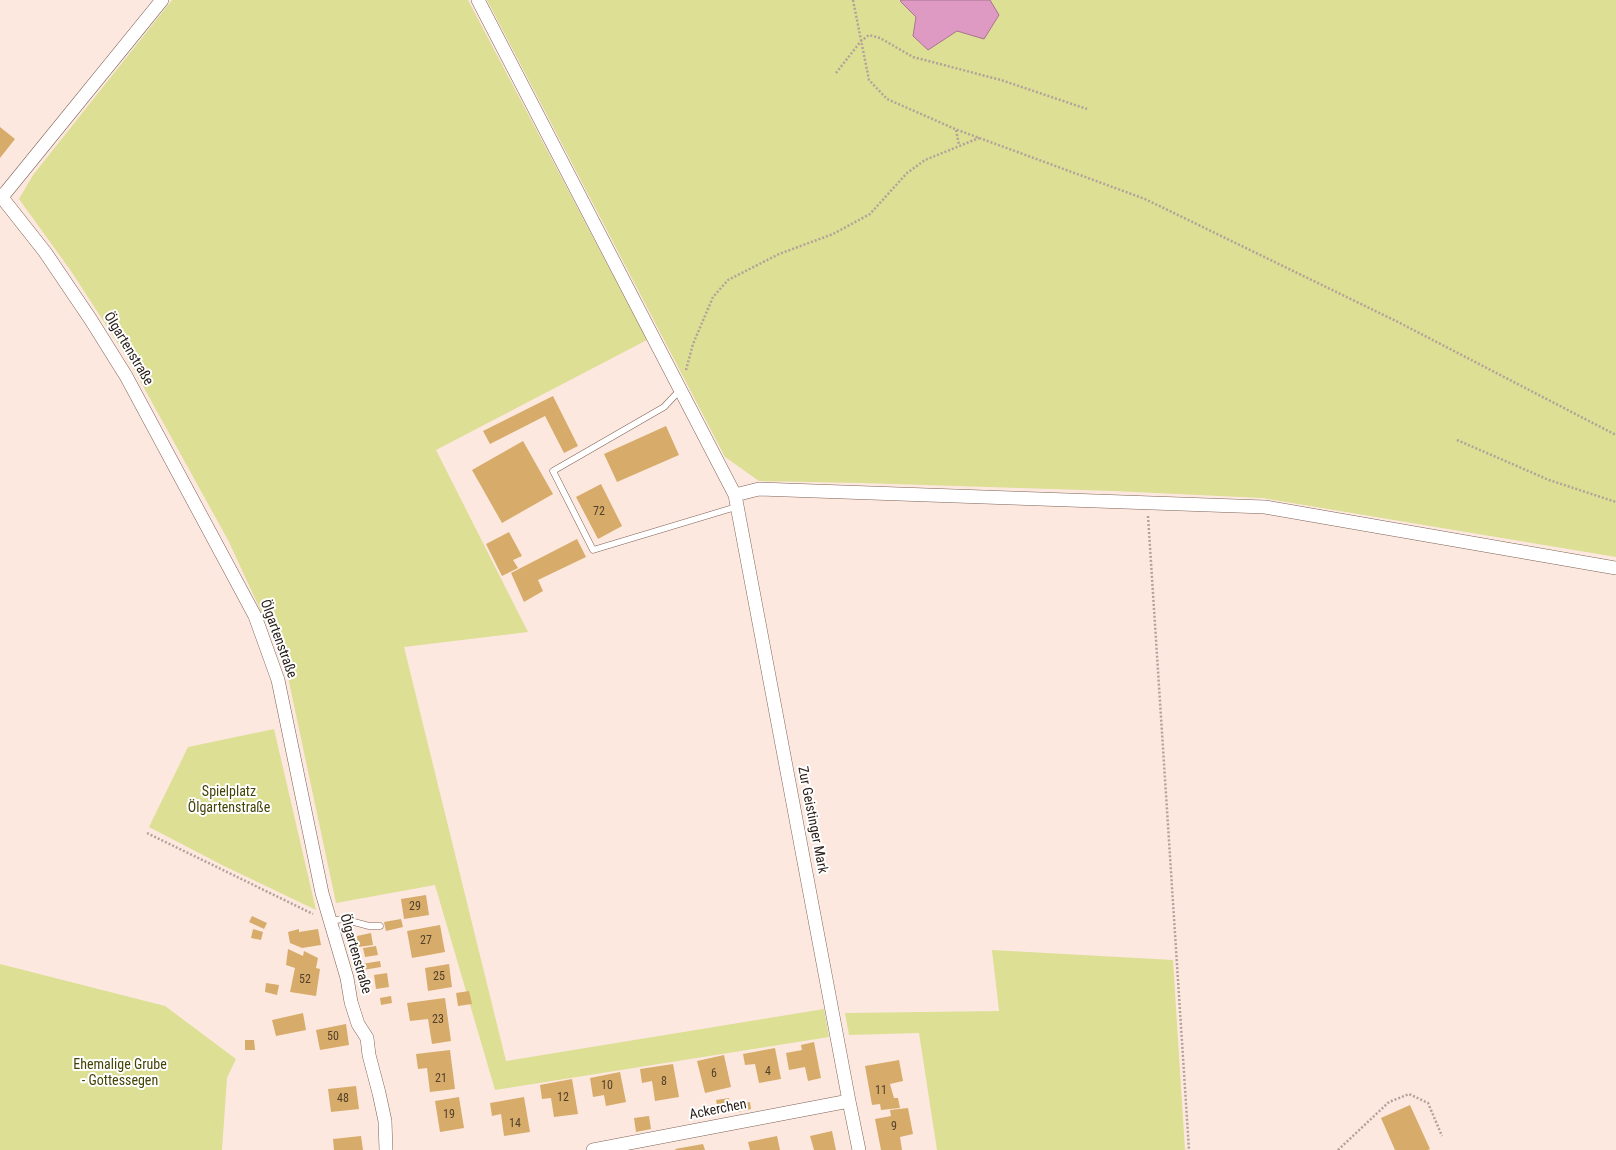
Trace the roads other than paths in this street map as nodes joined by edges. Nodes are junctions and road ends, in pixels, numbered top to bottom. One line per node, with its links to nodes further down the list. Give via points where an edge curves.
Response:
1 (162, 0): 3 (street)
2 (478, 0): 4 (street, Zur Geistinger Mark)
3 (1, 197): 7 (street, Ölgartenstraße, via 45,252 126,376 255,616 278,680)
4 (680, 390): 5 (street, Zur Geistinger Mark); 5 (lane, via 664,407 553,471 593,550)
5 (736, 501): 6 (street, via 759,489 1265,507); 9 (street, Zur Geistinger Mark)
6 (1616, 568)
7 (329, 922): 8 (lane, via 343,919 369,926); 11 (street, Ölgartenstraße, via 358,1024 367,1038 385,1122)
8 (380, 926)
9 (849, 1101): 10 (street, Ackerchen); 13 (street, Zur Geistinger Mark)
10 (659, 1144): 12 (street, Ackerchen)
11 (386, 1150)
12 (593, 1150)
13 (859, 1150)

